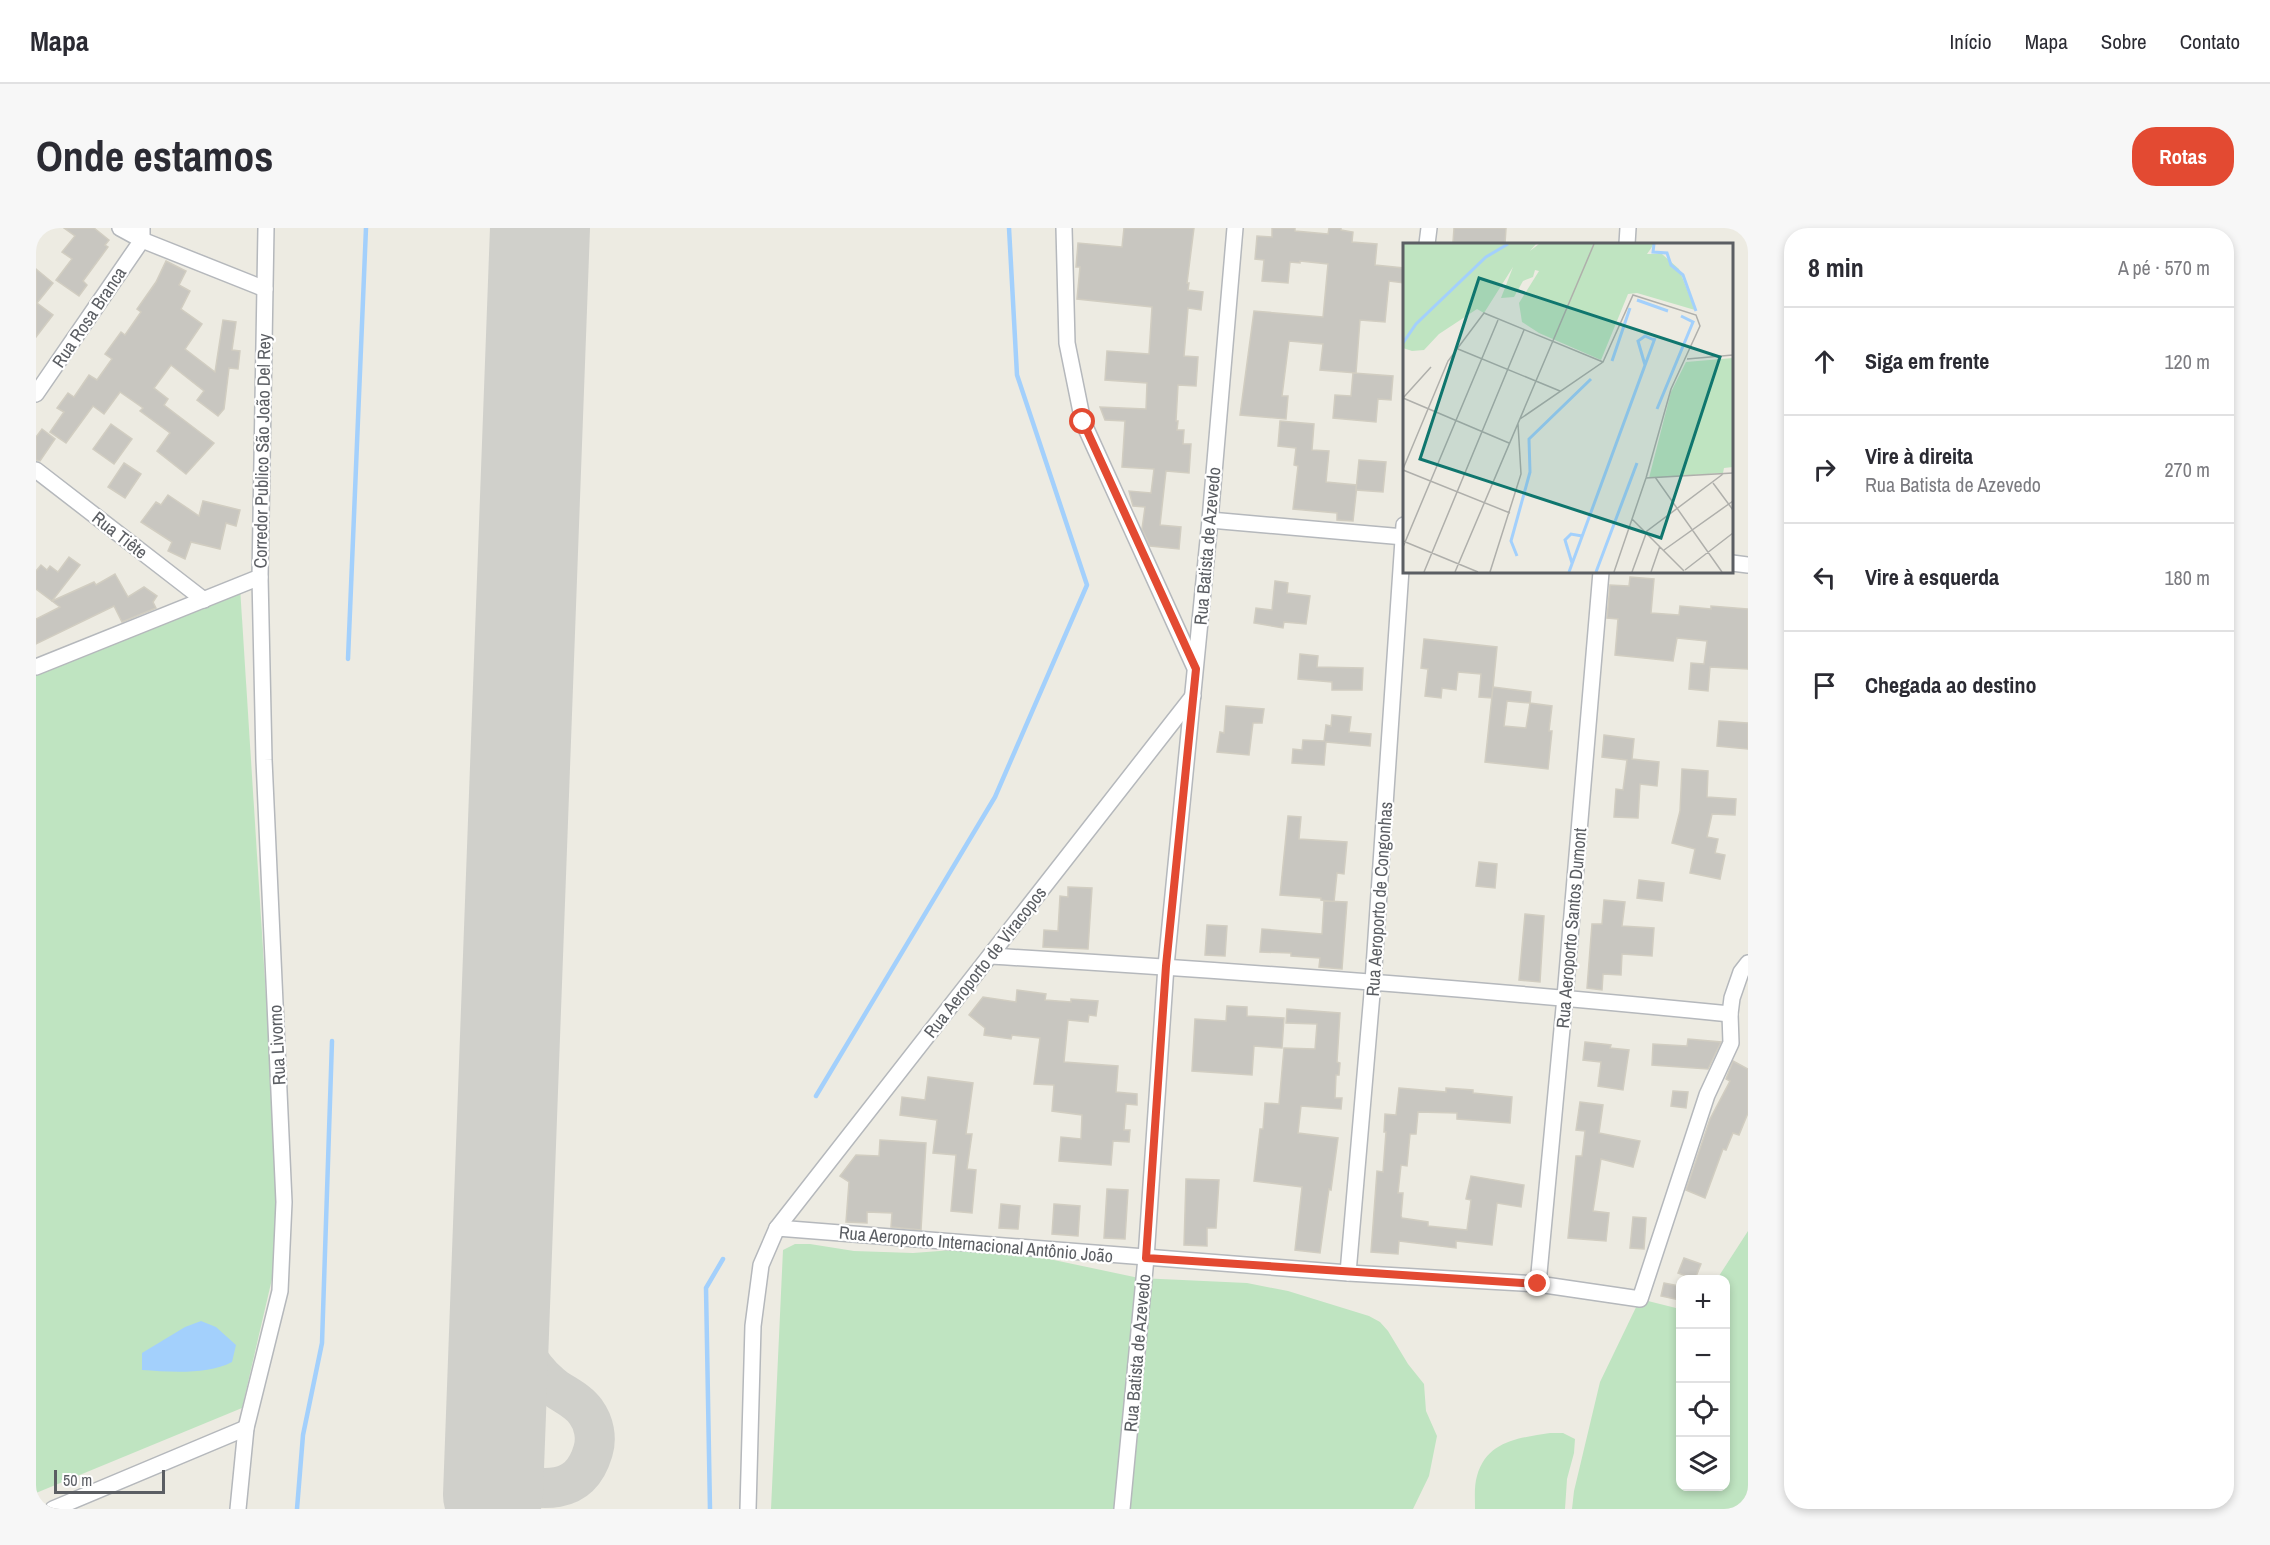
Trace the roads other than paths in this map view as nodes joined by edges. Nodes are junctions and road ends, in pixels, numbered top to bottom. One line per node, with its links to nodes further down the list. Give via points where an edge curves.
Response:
1 (120, 228): 7 (street)
2 (266, 228): 10 (street, Corredor Publico São João Del Rey)
3 (1064, 228): 22 (street, via 1067,343 1083,422)
4 (1235, 228): 13 (street, Rua Batista de Azevedo)
5 (1429, 228): 8 (street)
6 (1628, 228): 9 (street)
7 (142, 234): 10 (street); 11 (street, Rua Rosa Branca)
8 (1427, 243)
9 (1627, 243)
10 (265, 289): 19 (street, Corredor Publico São João Del Rey)
11 (36, 394)
12 (36, 470): 20 (street, Rua Tiête)
13 (1210, 520): 14 (street); 22 (street, Rua Batista de Azevedo)
14 (1403, 533)
15 (1403, 547): 27 (street, Rua Aeroporto de Congonhas)
16 (1733, 563): 17 (street)
17 (1748, 565)
18 (1601, 573): 28 (street, Rua Aeroporto Santos Dumont)
19 (260, 577): 20 (street, Corredor Publico São João Del Rey); 34 (street, Rua Livorno, via 284,1202 280,1291)
20 (204, 600): 21 (street, Corredor Publico São João Del Rey)
21 (36, 667)
22 (1196, 669): 23 (street, Rua Batista de Azevedo)
23 (1192, 696): 24 (street, Rua Aeroporto de Viracopos); 26 (street, Rua Batista de Azevedo)
24 (990, 956): 26 (street); 30 (street, Rua Aeroporto de Viracopos)
25 (1748, 963): 29 (street, via 1741,972)
26 (1166, 966): 27 (street); 31 (street, Rua Batista de Azevedo)
27 (1373, 982): 28 (street); 32 (street, Rua Aeroporto de Congonhas)
28 (1565, 997): 29 (street); 33 (street, Rua Aeroporto Santos Dumont)
29 (1730, 1014): 33 (street, Rua Aeroporto Internacional Antônio João, via 1731,1043 1707,1095 1640,1299)
30 (777, 1228): 31 (street, Rua Aeroporto Internacional Antônio João); 37 (street, Rua Aeroporto de Viracopos, via 761,1265 753,1326)
31 (1146, 1258): 32 (street, Rua Aeroporto Internacional Antônio João); 38 (street, Rua Batista de Azevedo)
32 (1348, 1273): 33 (street, Rua Aeroporto Internacional Antônio João)
33 (1538, 1284)
34 (246, 1428): 35 (street); 36 (street, Rua Livorno)
35 (53, 1509)
36 (238, 1509)
37 (748, 1509)
38 (1122, 1509)

